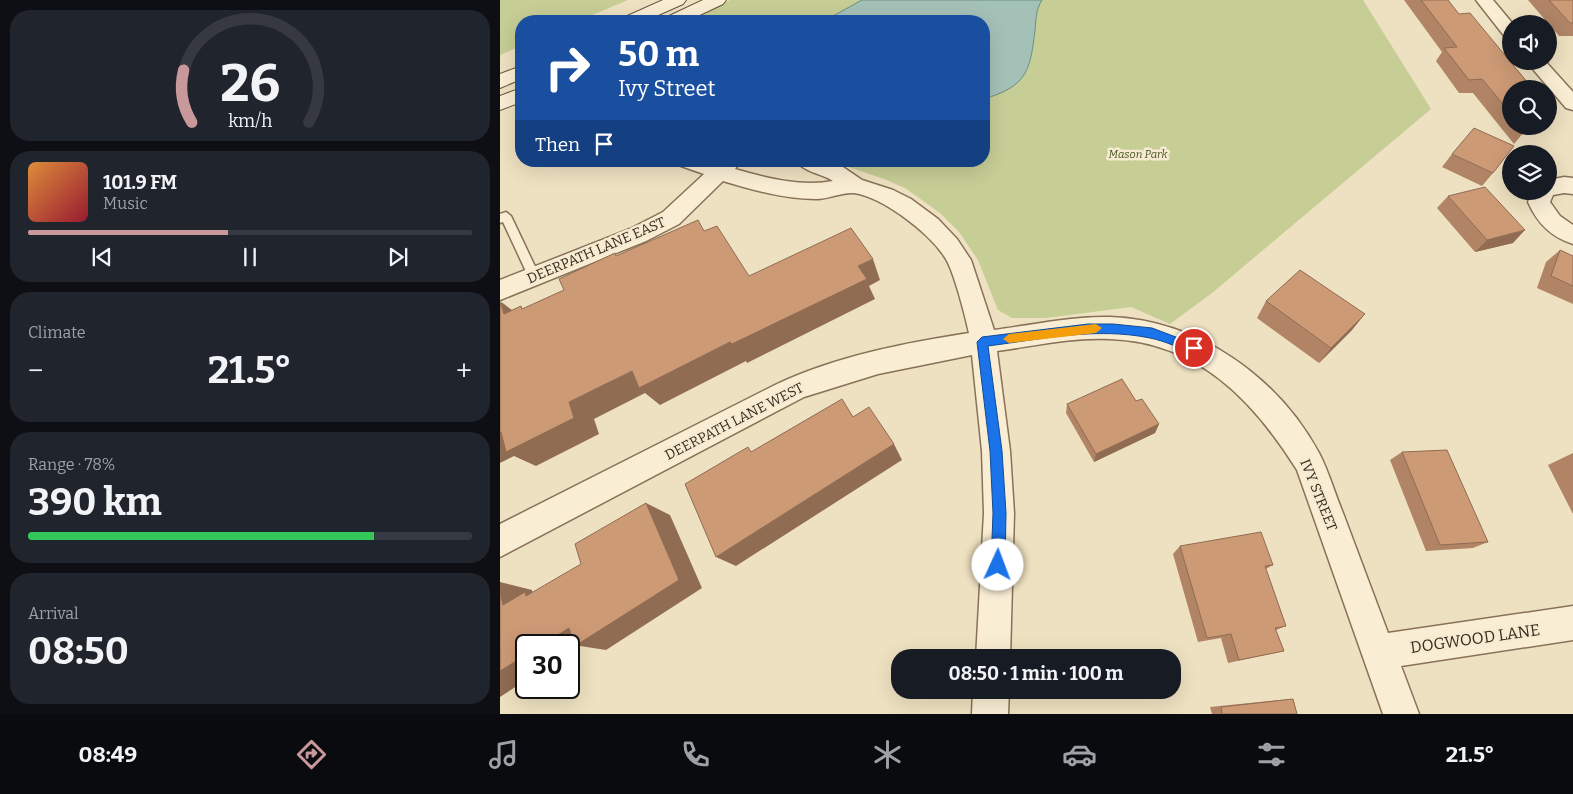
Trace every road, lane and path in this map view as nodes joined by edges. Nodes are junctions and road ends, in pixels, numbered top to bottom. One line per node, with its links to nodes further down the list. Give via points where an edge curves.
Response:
1 (677, 0): 4 (main road)
2 (717, 0): 5 (main road)
3 (1484, 0): 6 (street)
4 (644, 15)
5 (686, 15)
6 (1502, 22)
7 (1543, 70): 12 (street)
8 (515, 75): 9 (main road)
9 (500, 82)
10 (515, 97): 11 (main road)
11 (500, 104)
12 (1573, 104)
13 (725, 167): 15 (street, via 783,187 817,191); 21 (street, DEERPATH LANE EAST, via 671,218 638,235)
14 (824, 167): 15 (street)
15 (854, 185): 23 (street, via 903,205 930,225 949,245 959,260 982,332)
16 (1557, 186): 17 (street)
17 (1573, 186)
18 (1540, 200): 20 (street, via 1543,212 1552,223)
19 (500, 219): 21 (lane, via 506,216)
20 (1573, 235)
21 (534, 277): 22 (street, DEERPATH LANE EAST)
22 (500, 290)
23 (982, 342): 24 (street, DEERPATH LANE WEST, via 883,360 798,387); 26 (street, via 996,451 1000,513); 27 (street, IVY STREET, via 1088,328 1152,333 1204,353 1249,384 1309,463)
24 (500, 541)
25 (1573, 623): 27 (street, DOGWOOD LANE)
26 (993, 649)
27 (1378, 652): 30 (street, IVY STREET)
28 (991, 699): 29 (street)
29 (990, 714)
30 (1401, 714)

